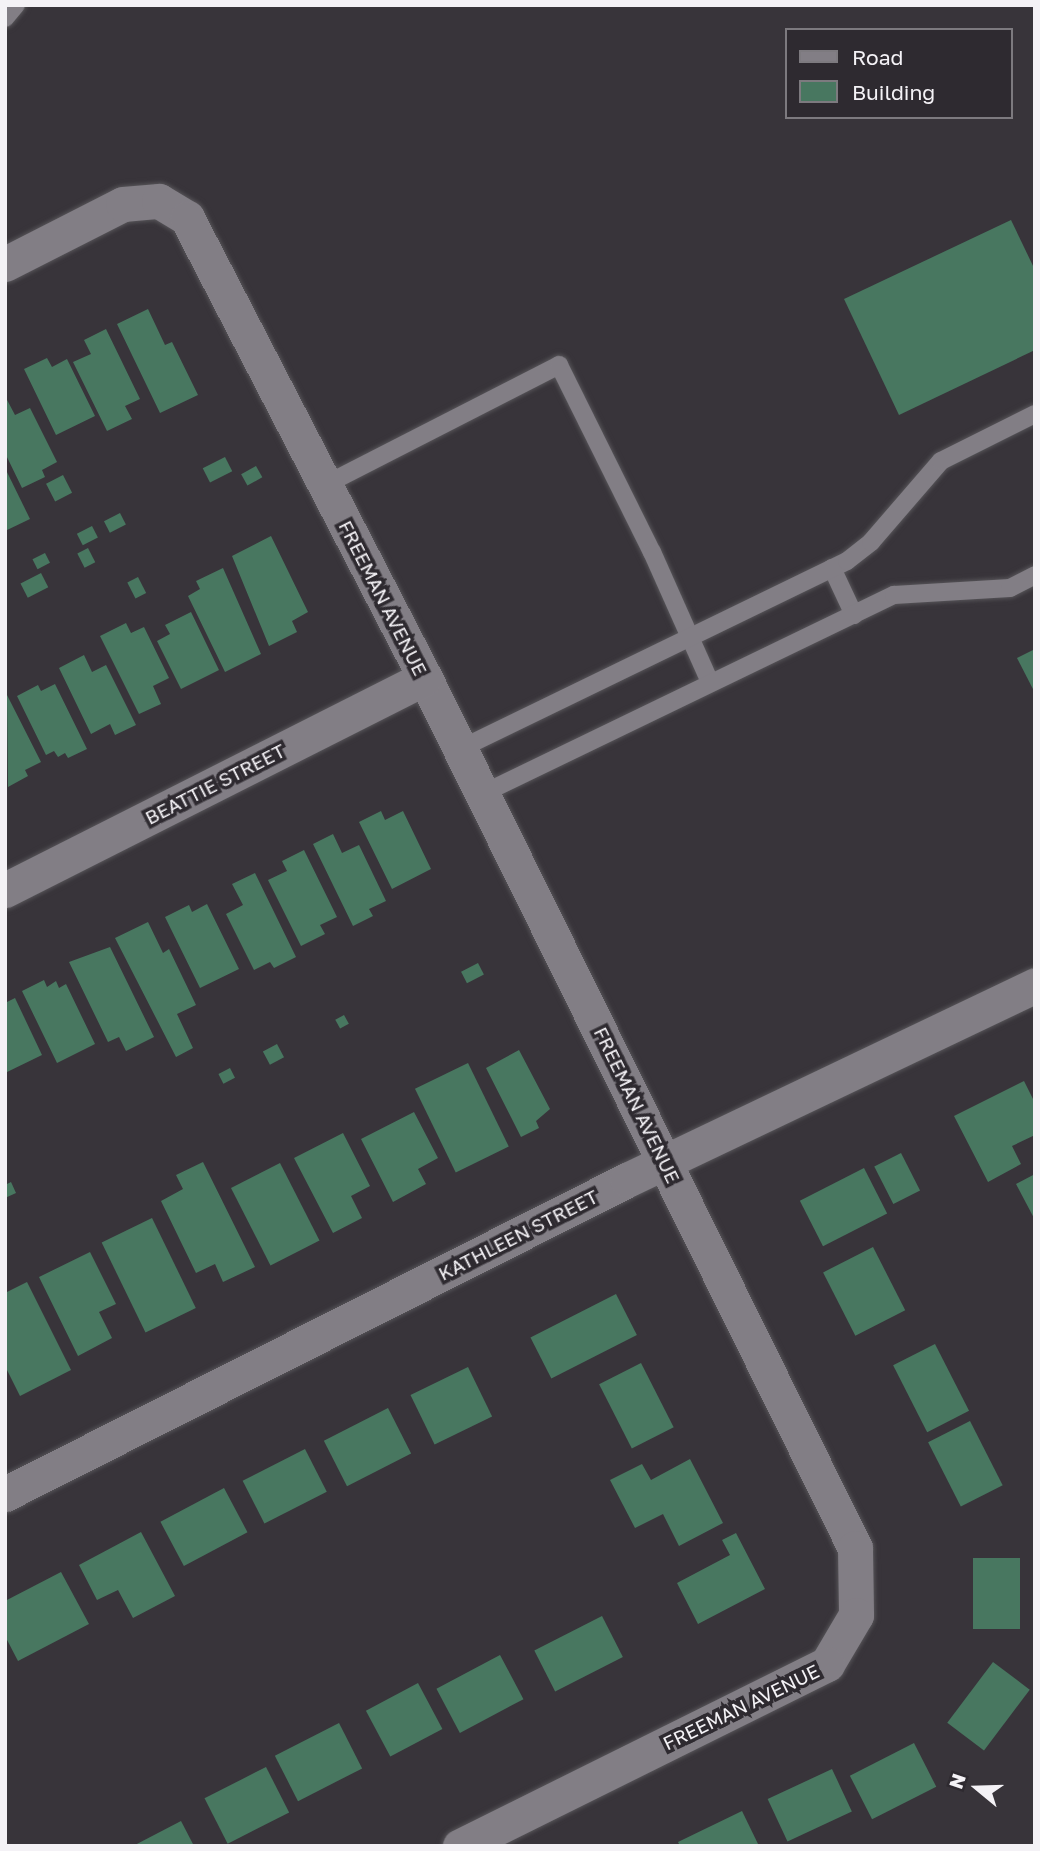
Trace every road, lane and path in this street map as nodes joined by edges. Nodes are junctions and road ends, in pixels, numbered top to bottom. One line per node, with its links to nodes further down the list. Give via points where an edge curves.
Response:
1 (16, 5): 2 (lane)
2 (5, 18)
3 (5, 264): 5 (street, FREEMAN AVENUE, via 123,204 159,201 187,218)
4 (1035, 414): 6 (lane, via 941,461 871,541)
5 (325, 485): 9 (lane, via 559,365); 10 (street, FREEMAN AVENUE)
6 (832, 568): 8 (lane); 9 (lane)
7 (1035, 575): 8 (lane, via 1010,588 894,595)
8 (854, 615): 11 (lane)
9 (689, 636): 11 (lane); 12 (lane)
10 (425, 678): 12 (street, FREEMAN AVENUE); 14 (street, BEATTIE STREET)
11 (710, 682): 13 (lane)
12 (460, 749): 13 (street, FREEMAN AVENUE)
13 (482, 794): 16 (street, FREEMAN AVENUE)
14 (5, 890)
15 (1035, 985): 16 (street, KATHLEEN STREET)
16 (664, 1161): 17 (street, KATHLEEN STREET); 18 (street, FREEMAN AVENUE, via 855,1548 856,1615 827,1664)
17 (5, 1494)
18 (460, 1846)

